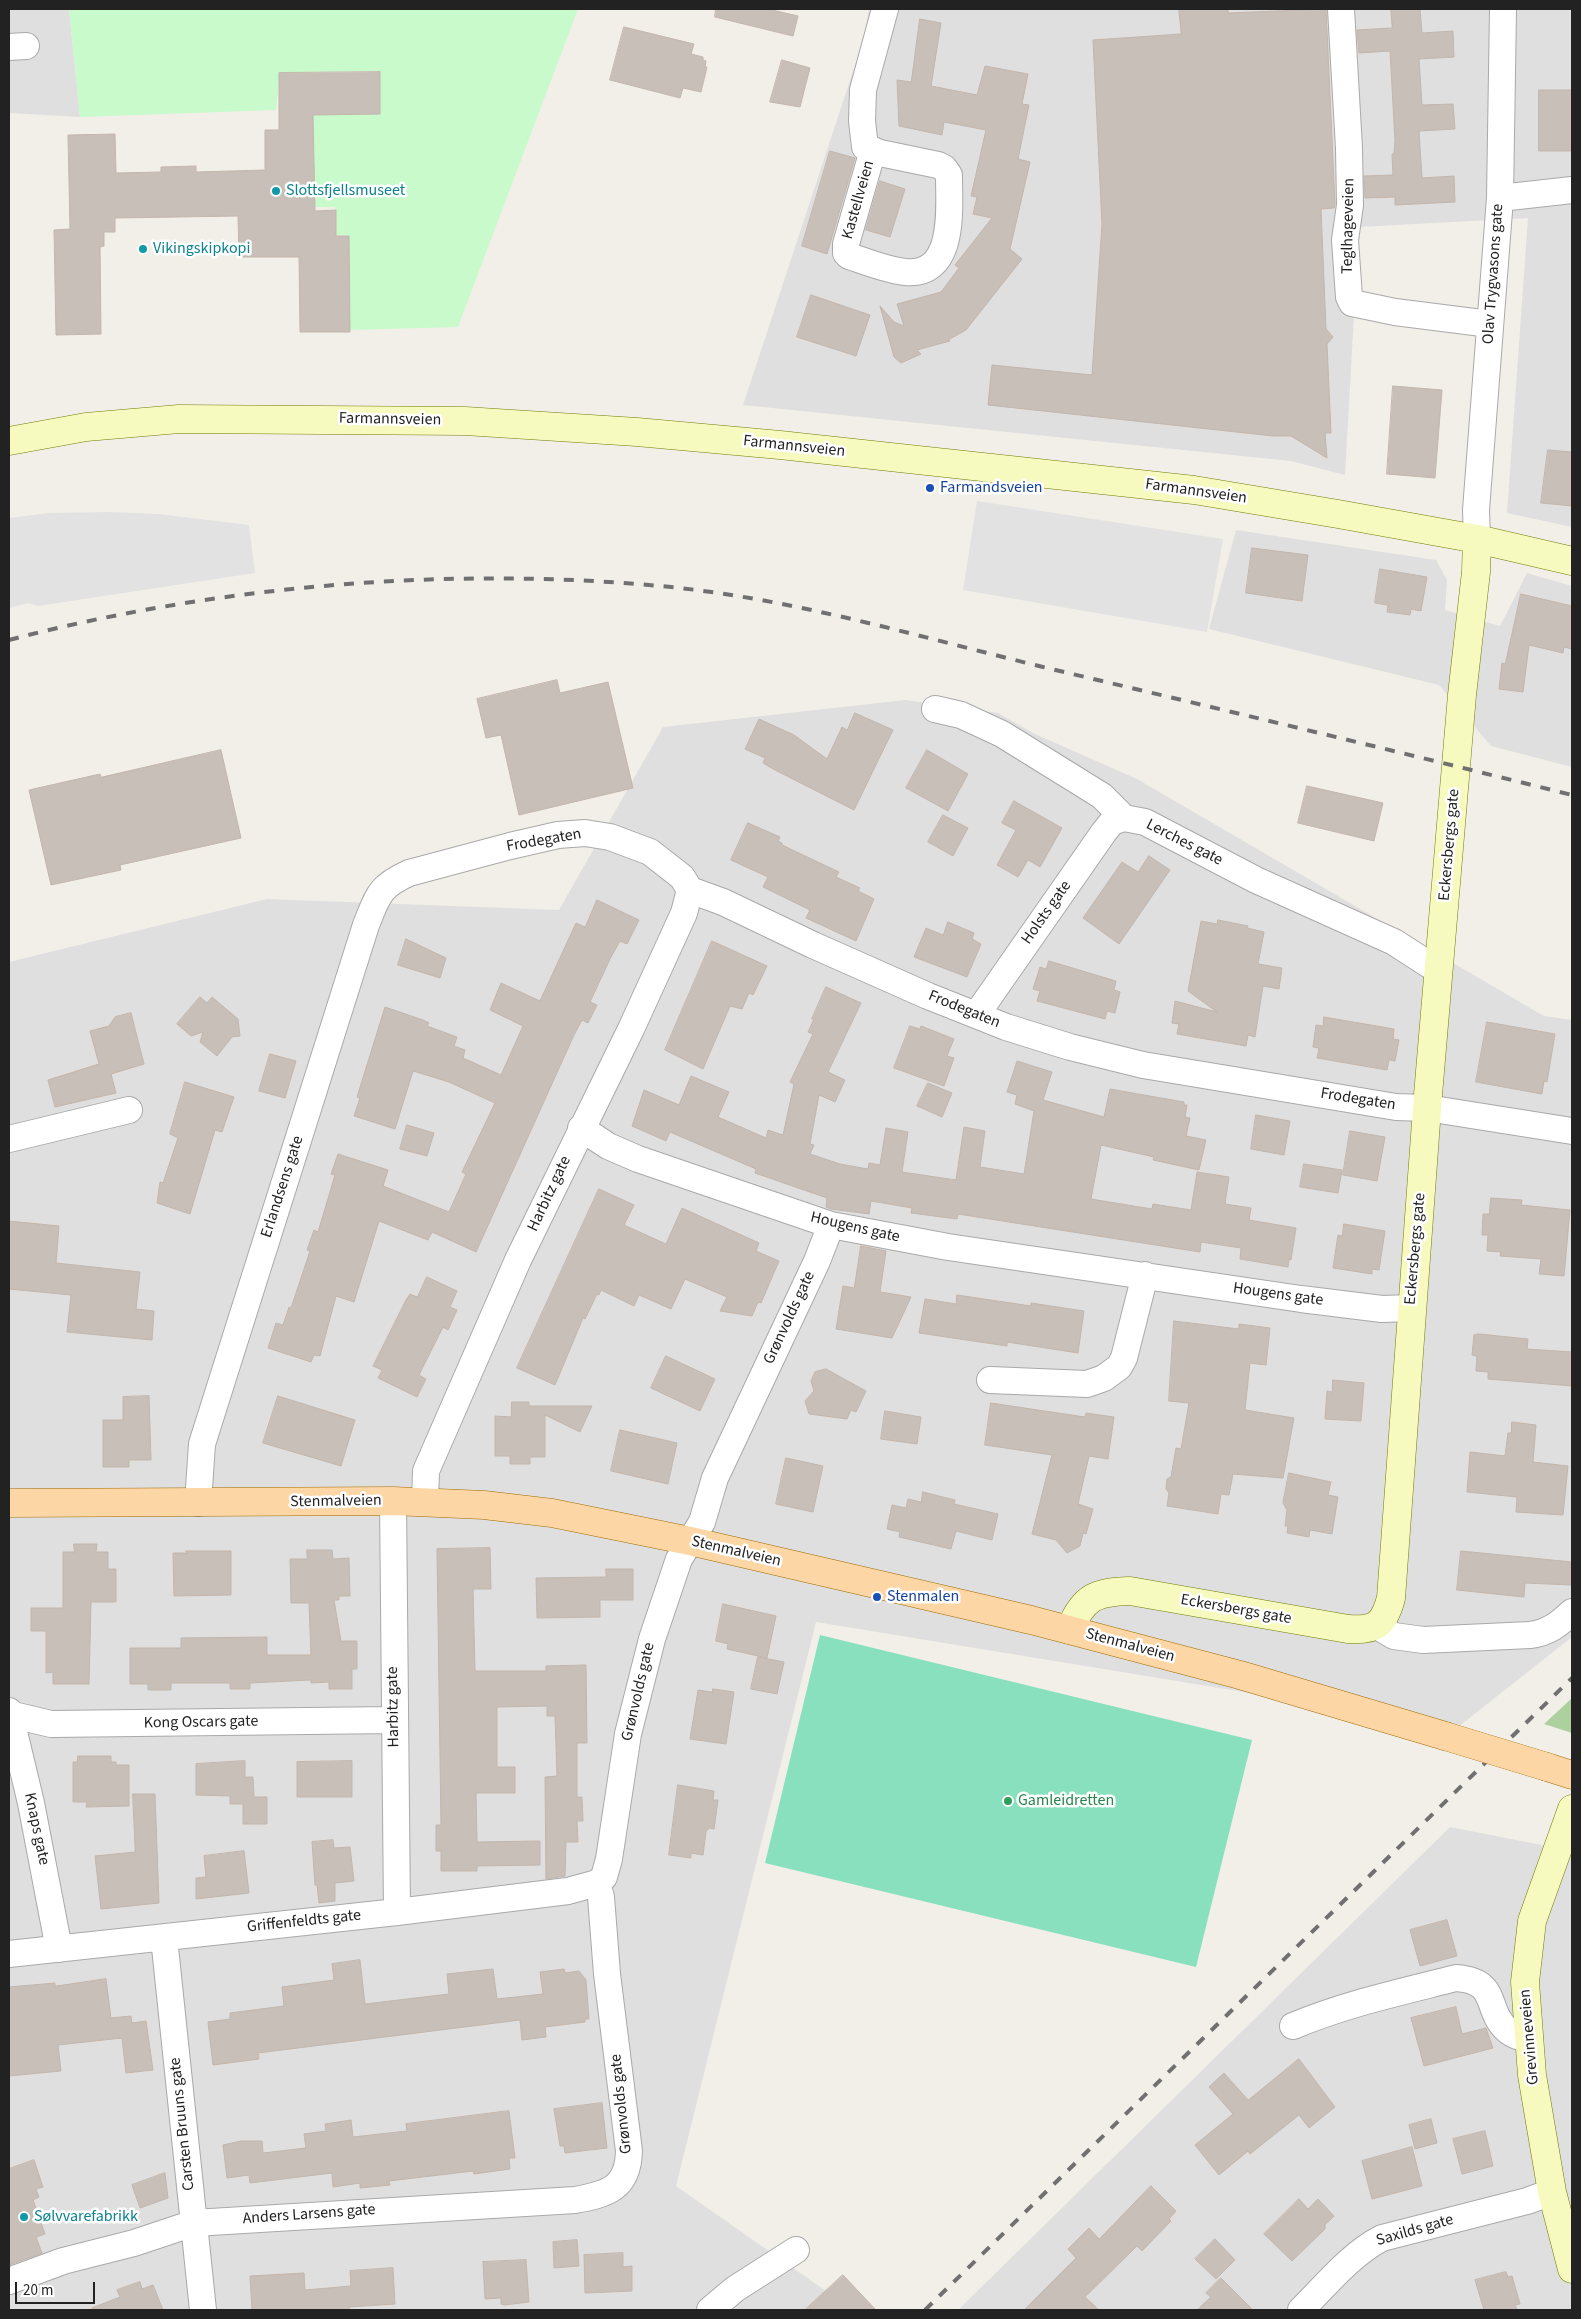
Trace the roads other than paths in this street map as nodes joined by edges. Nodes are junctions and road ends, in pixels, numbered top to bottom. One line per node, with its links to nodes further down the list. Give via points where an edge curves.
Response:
1 (885, 9): 4 (street, Kastellveien, via 863,90 865,147)
2 (1341, 9): 7 (street, Teglhageveien, via 1349,158 1350,205 1345,240 1349,297 1352,303 1394,312)
3 (1503, 9): 6 (street, Olav Trygvasons gate)
4 (874, 150): 4 (street, Kastellveien, via 846,253 895,270 926,269 936,261 946,243 949,175 938,164)
5 (1572, 190): 6 (street)
6 (1500, 198): 7 (street, Olav Trygvasons gate)
7 (1490, 324): 9 (street, Olav Trygvasons gate, via 1476,510)
8 (9, 441): 9 (main road, Farmannsveien, via 86,427 179,419 465,421 618,431 790,446 1194,490)
9 (1477, 540): 10 (main road, Farmannsveien); 15 (main road, Eckersbergs gate)
10 (1572, 561)
11 (935, 709): 12 (street, Lerches gate, via 961,715 1002,734 1102,796)
12 (1124, 818): 15 (street, Lerches gate, via 1145,822 1256,880 1394,942); 16 (street, Holsts gate, via 1112,822 1104,832)
13 (394, 880): 14 (street, Frodegaten, via 510,846 558,835 586,833 610,837 650,852 682,877); 29 (street, Erlandsens gate, via 380,892 366,925 202,1444)
14 (690, 890): 16 (street, Frodegaten, via 928,996); 19 (street, Harbitz gate, via 684,913 631,1029)
15 (1439, 971): 17 (main road, Eckersbergs gate)
16 (976, 1014): 17 (street, Frodegaten, via 1070,1047 1143,1065 1396,1107)
17 (1427, 1108): 20 (street, Frodegaten); 24 (main road, Eckersbergs gate)
18 (129, 1110): 21 (street)
19 (581, 1128): 22 (street, Hougens gate, via 608,1146 638,1159); 27 (street, Harbitz gate, via 426,1471)
20 (1572, 1131)
21 (9, 1140)
22 (831, 1225): 23 (street, Hougens gate, via 948,1247); 30 (street, Grønvolds gate, via 716,1478 702,1522)
23 (1145, 1275): 24 (street, Hougens gate, via 1382,1309); 25 (street, via 1124,1358 1119,1367 1104,1378 1086,1384)
24 (1411, 1308): 32 (main road, Eckersbergs gate, via 1391,1598 1388,1612)
25 (990, 1380)
26 (393, 1501): 27 (main road, Stenmalveien); 29 (main road, Stenmalveien); 35 (street, Harbitz gate)
27 (425, 1502): 30 (main road, Stenmalveien, via 552,1513)
28 (9, 1503): 29 (main road, Stenmalveien)
29 (198, 1503)
30 (690, 1541): 33 (main road, Stenmalveien); 38 (street, Grønvolds gate, via 679,1559 652,1639 628,1734 609,1858 604,1876)
31 (1572, 1612): 32 (street, via 1558,1625 1541,1634 1530,1635 1423,1640 1394,1636)
32 (1377, 1626): 33 (main road, Eckersbergs gate, via 1348,1630 1130,1591 1106,1592 1089,1599 1080,1608)
33 (1070, 1630): 36 (main road, Stenmalveien, bridge, via 1240,1674)
34 (9, 1713): 35 (street, Kong Oscars gate, via 51,1724); 41 (street, Knaps gate, via 31,1803)
35 (394, 1720): 39 (street, Harbitz gate)
36 (1560, 1771)
37 (1572, 1809): 44 (main road, Grevinneveien, via 1532,1920 1525,1982)
38 (597, 1883): 39 (street, Griffenfeldts gate, via 568,1891); 45 (street, Grønvolds gate, via 629,2151 628,2169)
39 (397, 1912): 40 (street, Griffenfeldts gate)
40 (164, 1938): 41 (street, Griffenfeldts gate); 47 (street, Carsten Bruuns gate)
41 (59, 1949): 42 (street, Griffenfeldts gate)
42 (9, 1954)
43 (1293, 2026): 44 (street, via 1368,2000 1456,1978 1479,1983 1487,1990 1498,2019 1506,2029)
44 (1529, 2040): 46 (main road, Grevinneveien)
45 (616, 2187): 47 (street, Anders Larsens gate, via 575,2200)
46 (1552, 2192): 49 (main road, Grevinneveien); 53 (street, Saxilds gate, via 1382,2238 1370,2244 1343,2268)
47 (194, 2223): 50 (street, Anders Larsens gate); 51 (street, Carsten Bruuns gate)
48 (796, 2250): 52 (street, via 735,2288)
49 (1572, 2269)
50 (9, 2280)
51 (202, 2310)
52 (710, 2310)
53 (1302, 2310)

